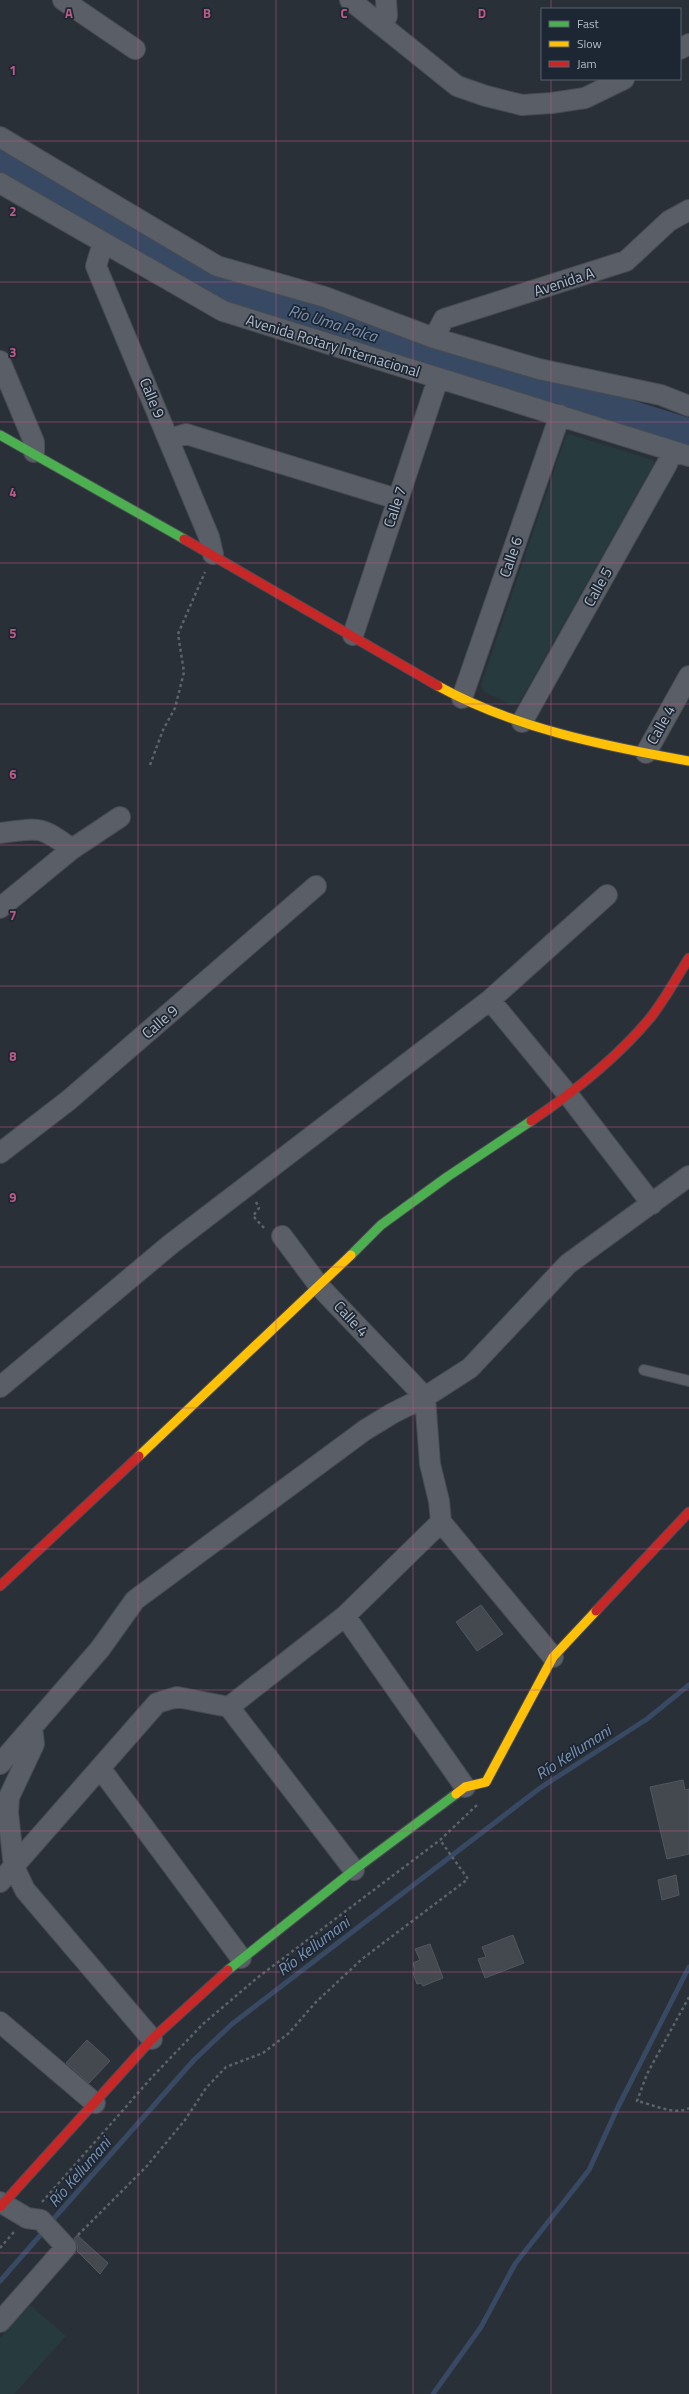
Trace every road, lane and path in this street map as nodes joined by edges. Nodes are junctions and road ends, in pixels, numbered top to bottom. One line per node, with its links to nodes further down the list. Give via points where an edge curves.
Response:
1 (63, 0): 5 (street)
2 (350, 0): 4 (street)
3 (386, 0): 4 (street)
4 (383, 25): 6 (street, via 457,86 522,105 585,98)
5 (135, 49)
6 (622, 80)
7 (0, 136): 11 (street, via 217,266 325,297)
8 (0, 183): 10 (street, Avenida Rotary Internacional)
9 (689, 210): 11 (street, Avenida A, via 669,221 626,261 444,319)
10 (103, 242): 13 (street, Avenida Rotary Internacional, via 223,311); 19 (street, Calle 9, via 96,266)
11 (434, 338): 14 (street, via 539,369)
12 (0, 361): 20 (street, via 34,442)
13 (438, 379): 17 (street, Avenida Rotary Internacional); 22 (street, Calle 7)
14 (661, 395): 15 (street); 16 (street)
15 (689, 396)
16 (689, 406)
17 (560, 416): 21 (street, Avenida Rotary Internacional); 26 (street, Calle 6)
18 (0, 435): 20 (street)
19 (170, 439): 22 (street, via 186,434); 23 (street, Calle 9, via 209,537)
20 (34, 452): 23 (street, via 170,532)
21 (680, 453): 27 (street, Calle 5, via 667,464)
22 (397, 499): 24 (street, Calle 7)
23 (213, 554): 24 (street, via 272,591); 30 (path, via 178,634 184,672 175,708 163,730)
24 (353, 635): 26 (street)
25 (689, 676): 28 (street, Calle 4)
26 (462, 698): 27 (street)
27 (522, 722): 28 (street)
28 (646, 753): 29 (street)
29 (689, 761)
30 (150, 765)
31 (120, 817): 33 (street)
32 (0, 833): 33 (street, via 35,829 48,831)
33 (72, 849): 36 (street)
34 (316, 886): 40 (street, Calle 9, via 69,1100)
35 (607, 895): 38 (street)
36 (0, 908)
37 (689, 958): 39 (street, via 651,1017)
38 (490, 1000): 39 (street); 41 (street)
39 (569, 1096): 43 (street); 45 (street, via 447,1177 381,1225)
40 (0, 1153)
41 (246, 1187): 44 (path, via 259,1208 253,1216 272,1236 278,1229); 48 (street, via 171,1244)
42 (685, 1187): 43 (street)
43 (652, 1204): 49 (street, via 568,1264 470,1368)
44 (282, 1236): 45 (street, Calle 4)
45 (320, 1286): 49 (street, Calle 4); 52 (street)
46 (644, 1370): 47 (lane)
47 (689, 1381)
48 (0, 1387)
49 (425, 1397): 51 (street, via 430,1464 439,1500); 56 (street, via 393,1412 365,1430 136,1600 100,1649)
50 (689, 1512): 54 (street)
51 (441, 1522): 53 (street); 54 (street)
52 (0, 1586)
53 (345, 1616): 55 (street); 60 (street)
54 (553, 1657): 59 (street)
55 (229, 1707): 58 (street, via 177,1697 157,1703); 63 (street)
56 (32, 1727): 57 (street); 62 (street, via 34,1744 9,1797 8,1813)
57 (0, 1764)
58 (100, 1768): 62 (street); 65 (street)
59 (486, 1782): 60 (street); 61 (path, via 476,1806)
60 (465, 1787): 63 (street)
61 (440, 1840): 72 (path, via 257,1978 203,2024 153,2076); 72 (path, via 468,1879 362,1959 284,2037 263,2052 226,2067 206,2088 185,2120 146,2167)
62 (14, 1867): 64 (street); 68 (street, via 25,1890)
63 (354, 1870): 65 (street)
64 (0, 1882)
65 (241, 1958): 68 (street)
66 (689, 1997): 70 (path, via 647,2074 637,2101 672,2110 684,2111)
67 (0, 2022): 69 (street)
68 (152, 2039): 69 (street)
69 (95, 2103): 71 (street)
70 (689, 2108)
71 (1, 2204): 72 (street)
72 (47, 2229): 73 (path); 74 (street)
73 (0, 2248)
74 (0, 2322)

